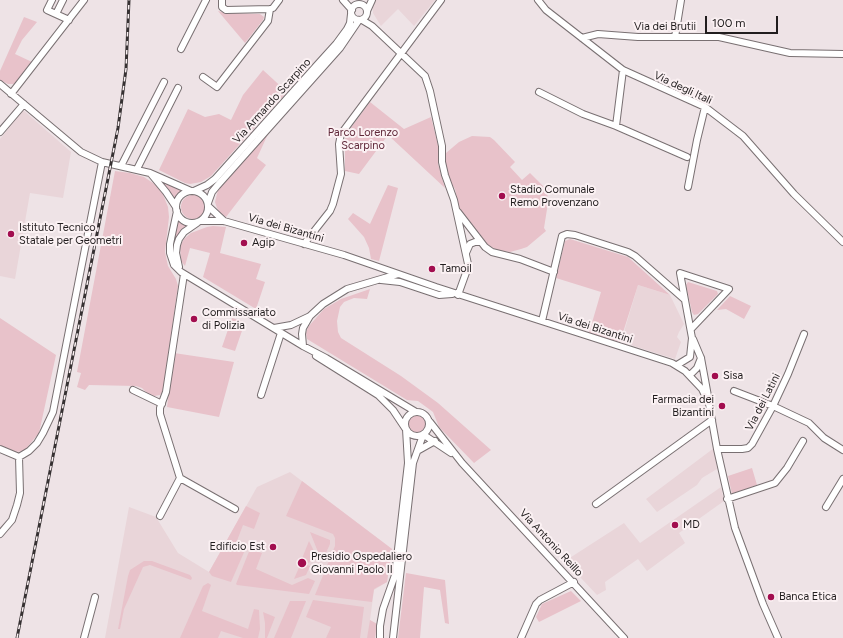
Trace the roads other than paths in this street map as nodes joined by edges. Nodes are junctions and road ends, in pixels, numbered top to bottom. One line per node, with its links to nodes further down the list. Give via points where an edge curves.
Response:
1 (52, 0): 15 (street, via 47,10)
2 (63, 0): 15 (street)
3 (84, 0): 16 (street)
4 (206, 0): 21 (street)
5 (222, 0): 13 (street, via 224,9)
6 (279, 0): 13 (street)
7 (344, 0): 12 (street)
8 (372, 0): 14 (street)
9 (441, 0): 22 (street)
10 (538, 0): 20 (street, Via degli Itali, via 546,10)
11 (681, 0): 19 (street)
12 (356, 6): 14 (street, via 363,5); 17 (street, via 353,18); 41 (street, Via Armando Scarpino, via 347,29 336,44 218,176 207,185)
13 (270, 9): 25 (street, via 268,21 217,87)
14 (367, 12): 17 (street, via 366,17); 18 (street)
15 (56, 14): 16 (street)
16 (69, 20): 30 (street)
17 (360, 20): 18 (street); 42 (street, Via Armando Scarpino, via 335,53 212,192)
18 (372, 26): 22 (street)
19 (675, 37): 20 (street, Via dei Brutii, via 598,34); 23 (street, Via dei Brutii, via 719,37 790,53)
20 (582, 38): 24 (street, Via degli Itali)
21 (181, 49)
22 (400, 54): 44 (street, via 425,76 442,146 444,175); 49 (street, via 341,134 341,174 333,204)
23 (843, 54)
24 (623, 70): 32 (street, Via degli Itali); 33 (street)
25 (203, 77)
26 (164, 82): 37 (street)
27 (0, 84): 30 (street)
28 (178, 88): 38 (street)
29 (539, 92): 33 (street, via 583,114)
30 (11, 94): 31 (street)
31 (24, 104): 34 (street); 36 (street, via 81,152)
32 (705, 107): 40 (street); 48 (street, Via degli Itali, via 743,136 794,194)
33 (616, 126): 35 (street)
34 (0, 132)
35 (687, 157)
36 (102, 162): 37 (street); 87 (street, via 53,412 37,443)
37 (121, 166): 38 (street)
38 (137, 169): 39 (street)
39 (150, 173): 41 (street); 43 (street)
40 (688, 187)
41 (193, 191): 42 (street, via 203,195); 43 (street, via 179,198)
42 (208, 205): 45 (street, Via dei Bizantini); 46 (street, via 207,214)
43 (176, 209): 46 (street, via 182,220); 53 (street, via 170,253 174,265)
44 (456, 209): 47 (street); 50 (street)
45 (224, 221): 46 (street, Via dei Bizantini); 49 (street, Via dei Bizantini)
46 (198, 222): 53 (street, via 184,232 177,245 177,263)
47 (481, 242): 50 (street, via 470,244); 52 (street, via 492,252)
48 (843, 242)
49 (304, 244): 51 (street, Via dei Bizantini)
50 (466, 253): 56 (street, via 468,270)
51 (384, 268): 54 (street, Via dei Bizantini); 55 (street, via 384,276)
52 (554, 272): 57 (street, via 562,236 575,235 635,256); 59 (street)
53 (183, 273): 60 (street); 73 (street, via 166,392)
54 (400, 277): 55 (street); 56 (street, Via dei Bizantini)
55 (378, 280): 58 (street, via 347,289 323,304)
56 (456, 294): 59 (street, Via dei Bizantini)
57 (684, 299): 61 (street); 61 (street, via 680,273 729,289)
58 (310, 316): 60 (street, via 291,325); 65 (street, via 303,328)
59 (542, 322): 68 (street, Via dei Bizantini)
60 (274, 328): 62 (street)
61 (691, 329): 64 (street)
62 (282, 333): 65 (street); 72 (street)
63 (804, 334): 75 (street, Via dei Latini)
64 (692, 338): 66 (street); 67 (street)
65 (303, 346): 76 (street); 79 (street, via 378,395 393,410)
66 (690, 358): 68 (street); 69 (street)
67 (701, 358): 69 (street, via 697,368); 74 (street)
68 (677, 365): 69 (street, Via dei Bizantini)
69 (689, 374): 74 (street, Via dei Bizantini, via 702,389)
70 (133, 390): 73 (street)
71 (734, 391): 75 (street)
72 (261, 395)
73 (162, 404): 89 (street, via 160,414)
74 (709, 404): 77 (street, Via dei Bizantini)
75 (773, 406): 84 (street, Via dei Latini, via 748,448); 86 (street, via 809,423 824,438)
76 (416, 412): 78 (street, via 426,415); 79 (street, via 407,418)
77 (712, 420): 84 (street, Via dei Bizantini); 92 (street)
78 (430, 422): 80 (street, via 429,429); 88 (street, Via Antonio Reillo)
79 (406, 429): 80 (street, via 413,436); 99 (street, via 409,454 396,569)
80 (424, 435): 81 (street, Via Antonio Reillo); 85 (street)
81 (435, 441): 85 (street); 88 (street, Via Antonio Reillo)
82 (803, 441): 91 (street, via 787,468 774,483)
83 (0, 449): 87 (street)
84 (717, 449): 91 (street, Via dei Bizantini)
85 (419, 450): 100 (street, via 414,463)
86 (843, 450)
87 (19, 457): 96 (street, via 20,493 12,520)
88 (462, 463): 97 (street, Via Antonio Reillo)
89 (180, 478): 94 (street); 95 (street)
90 (843, 479): 93 (street)
91 (728, 499): 106 (street, Via dei Bizantini, via 743,553)
92 (596, 504)
93 (826, 507)
94 (235, 509)
95 (160, 516)
96 (0, 534)
97 (574, 582): 104 (street, via 536,604); 105 (street, Via Antonio Reillo)
98 (94, 597): 101 (street)
99 (385, 603): 100 (street, via 392,600); 102 (street)
100 (396, 608): 103 (street)
101 (84, 638)
102 (380, 638)
103 (393, 638)
104 (521, 638)
105 (624, 638)
106 (778, 638)

